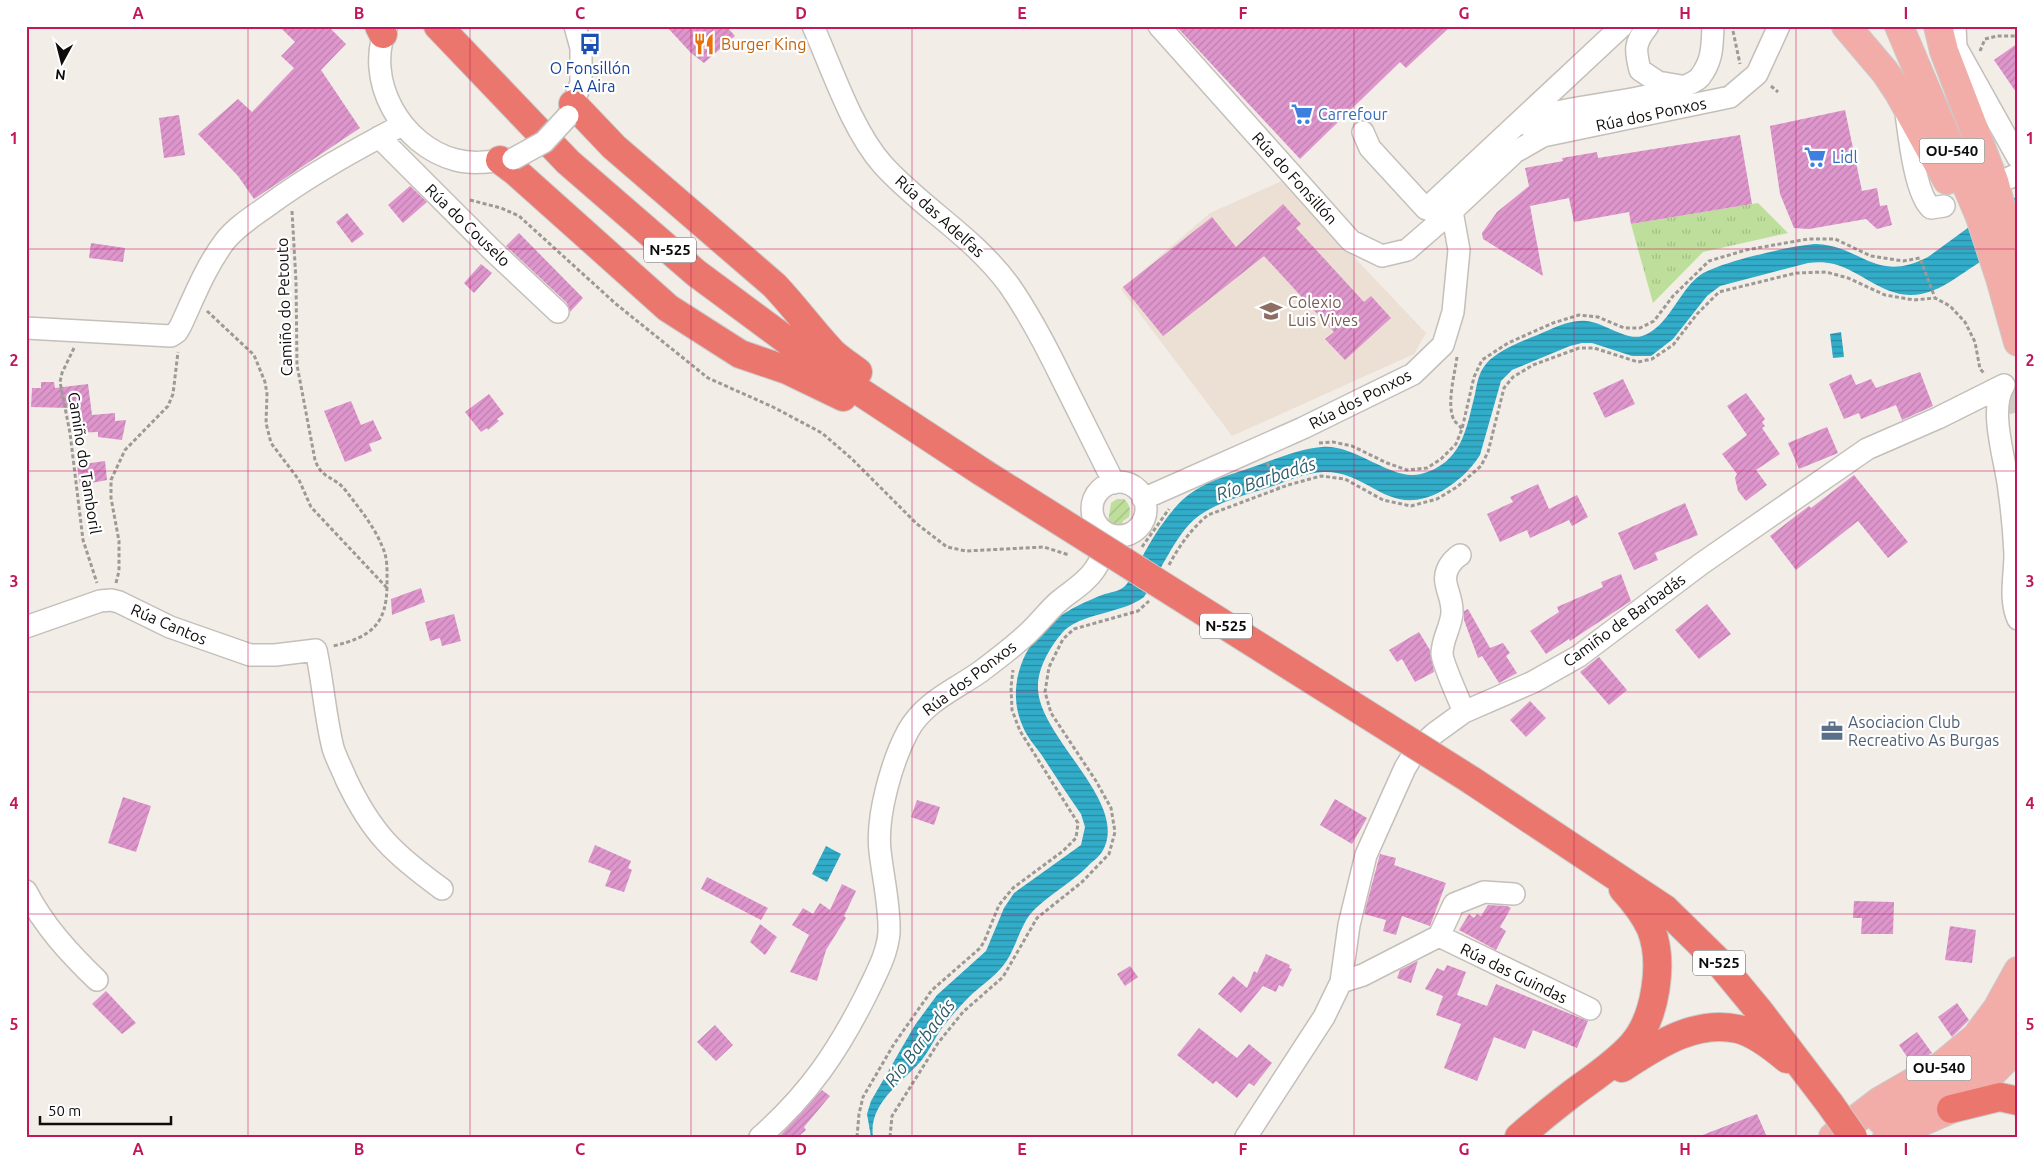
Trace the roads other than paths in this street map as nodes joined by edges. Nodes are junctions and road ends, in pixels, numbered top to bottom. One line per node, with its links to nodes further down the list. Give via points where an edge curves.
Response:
1 (438, 26): 30 (highway, N-525, via 568,162 696,273 827,370)
2 (575, 26): 15 (street, via 580,48 581,83)
3 (813, 26): 31 (street, Rúa das Adelfas, via 855,120 882,164 956,228 1009,285 1039,333)
4 (1158, 26): 23 (street, Rúa do Fonsillón, via 1351,241 1382,256 1407,250)
5 (1622, 26): 17 (street)
6 (1648, 26): 13 (street, via 1640,35 1635,50 1640,70 1658,82)
7 (1714, 26): 13 (street, via 1711,58 1698,78)
8 (1846, 26): 14 (main road, via 1885,72)
9 (1899, 26): 24 (main road, OU-540, via 1980,217)
10 (1780, 28): 23 (street, Rúa dos Ponxos, via 1757,74 1730,97 1543,136 1515,152)
11 (383, 29): 16 (street, via 380,50 382,85)
12 (1948, 37): 20 (street); 24 (main road, via 1994,181)
13 (1681, 86): 17 (street, via 1544,115)
14 (1904, 103): 22 (street, via 1924,203 1930,208); 24 (main road, via 1956,195 1980,260)
15 (570, 110): 21 (street, bridge, via 544,142); 30 (highway, via 774,285 834,354 887,395)
16 (402, 125): 19 (street); 21 (street, via 423,145 455,160 478,164)
17 (1508, 131): 18 (street, via 1426,209 1370,148)
18 (1363, 132)
19 (379, 137): 25 (street, Rúa do Couselo); 26 (street, via 289,190 240,226 215,257 177,332 171,336)
20 (2018, 158)
21 (507, 160): 30 (highway, via 516,172 668,308 740,354 787,370)
22 (1944, 206)
23 (1452, 211): 32 (street, Rúa dos Ponxos, via 1459,250 1452,318 1443,345 1413,374 1303,428)
24 (2009, 274): 27 (main road, OU-540)
25 (558, 312)
26 (26, 328)
27 (2018, 342)
28 (1997, 401): 29 (street, Camiño de Barbadás); 29 (street, Camiño de Barbadás); 35 (street, via 2015,556 2013,605)
29 (1938, 418): 37 (street, Camiño de Barbadás, via 1867,449 1701,564 1579,656 1533,682)
30 (931, 438): 38 (highway, N-525, bridge)
31 (1114, 483): 32 (street, via 1128,484); 33 (street, via 1099,491 1092,508 1097,524)
32 (1143, 499): 33 (street, via 1145,516 1141,524 1128,535)
33 (1111, 535): 52 (street, Rúa dos Ponxos, via 1095,569 1086,580 980,672 917,716 898,756 880,816 880,849 889,933 883,958 849,1029 828,1062 790,1108)
34 (1460, 555): 37 (street, via 1446,569 1444,578 1452,614 1444,636 1442,656)
35 (2018, 619)
36 (26, 627): 39 (street, Rúa Cantos, via 108,600 170,627 250,655 316,650 334,751 356,800 386,843 405,862)
37 (1464, 712): 45 (street, Camiño de Barbadás, via 1416,750 1366,855 1349,925)
38 (1606, 868): 49 (highway, N-525, via 1666,909 1717,960); 54 (highway, via 1640,909 1651,930 1657,957 1657,986 1646,1020 1633,1044 1610,1066)
39 (442, 889)
40 (26, 891): 44 (street, via 57,940)
41 (1514, 894): 42 (street, via 1484,892 1454,904)
42 (1439, 936): 45 (street); 46 (street, Rúa das Guindas)
43 (2018, 971): 56 (main road, OU-540, via 1997,1009 1976,1037 1941,1066 1880,1101)
44 (97, 980)
45 (1341, 982): 53 (street, Camiño de Barbadás, via 1324,1016)
46 (1590, 1010)
47 (2018, 1014): 57 (main road, OU-540, via 1999,1039 1958,1076 1916,1103)
48 (2018, 1047): 51 (main road, OU-540)
49 (1812, 1079): 55 (highway, via 1770,1045 1739,1029 1704,1027 1665,1040 1620,1069); 58 (highway, N-525, bridge)
50 (2018, 1101): 51 (highway, via 2000,1096)
51 (1951, 1109): 59 (main road, OU-540)
52 (760, 1137)
53 (1246, 1137)
54 (1519, 1137)
55 (1537, 1137)
56 (1833, 1137)
57 (1846, 1137)
58 (1853, 1137)
59 (1887, 1137)

